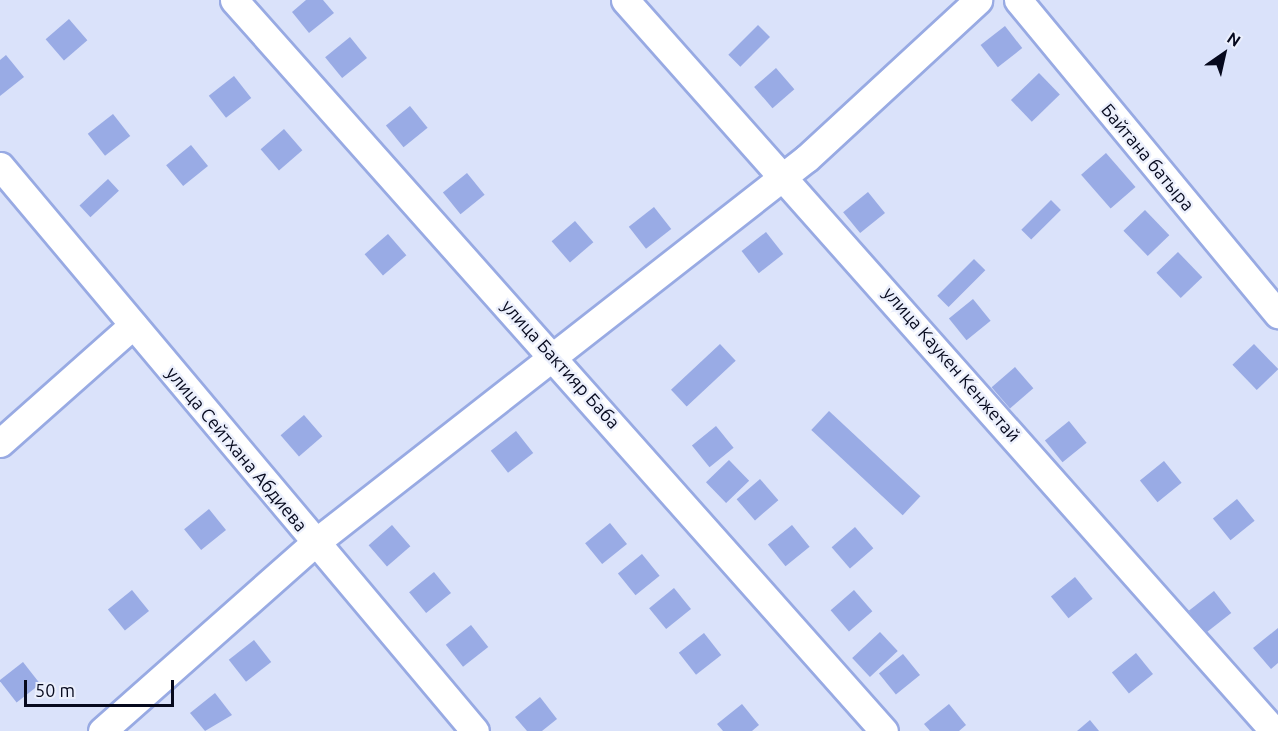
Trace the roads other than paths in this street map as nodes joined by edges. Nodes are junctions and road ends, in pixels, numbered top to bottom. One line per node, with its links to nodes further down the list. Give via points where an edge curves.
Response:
1 (234, 0): 9 (street, улица Бактияр Баба)
2 (625, 0): 6 (street, улица Каукен Кенжетай)
3 (978, 0): 6 (street)
4 (1018, 0): 7 (street, Байтана батыра)
5 (0, 166): 8 (street, улица Сейтхана Абдиева)
6 (786, 175): 9 (street); 15 (street, улица Каукен Кенжетай)
7 (1278, 314)
8 (133, 325): 10 (street); 11 (street, улица Сейтхана Абдиева)
9 (554, 356): 11 (street); 14 (street, улица Бактияр Баба)
10 (0, 443)
11 (316, 542): 12 (street); 13 (street, улица Сейтхана Абдиева)
12 (102, 731)
13 (475, 731)
14 (884, 731)
15 (1274, 731)

